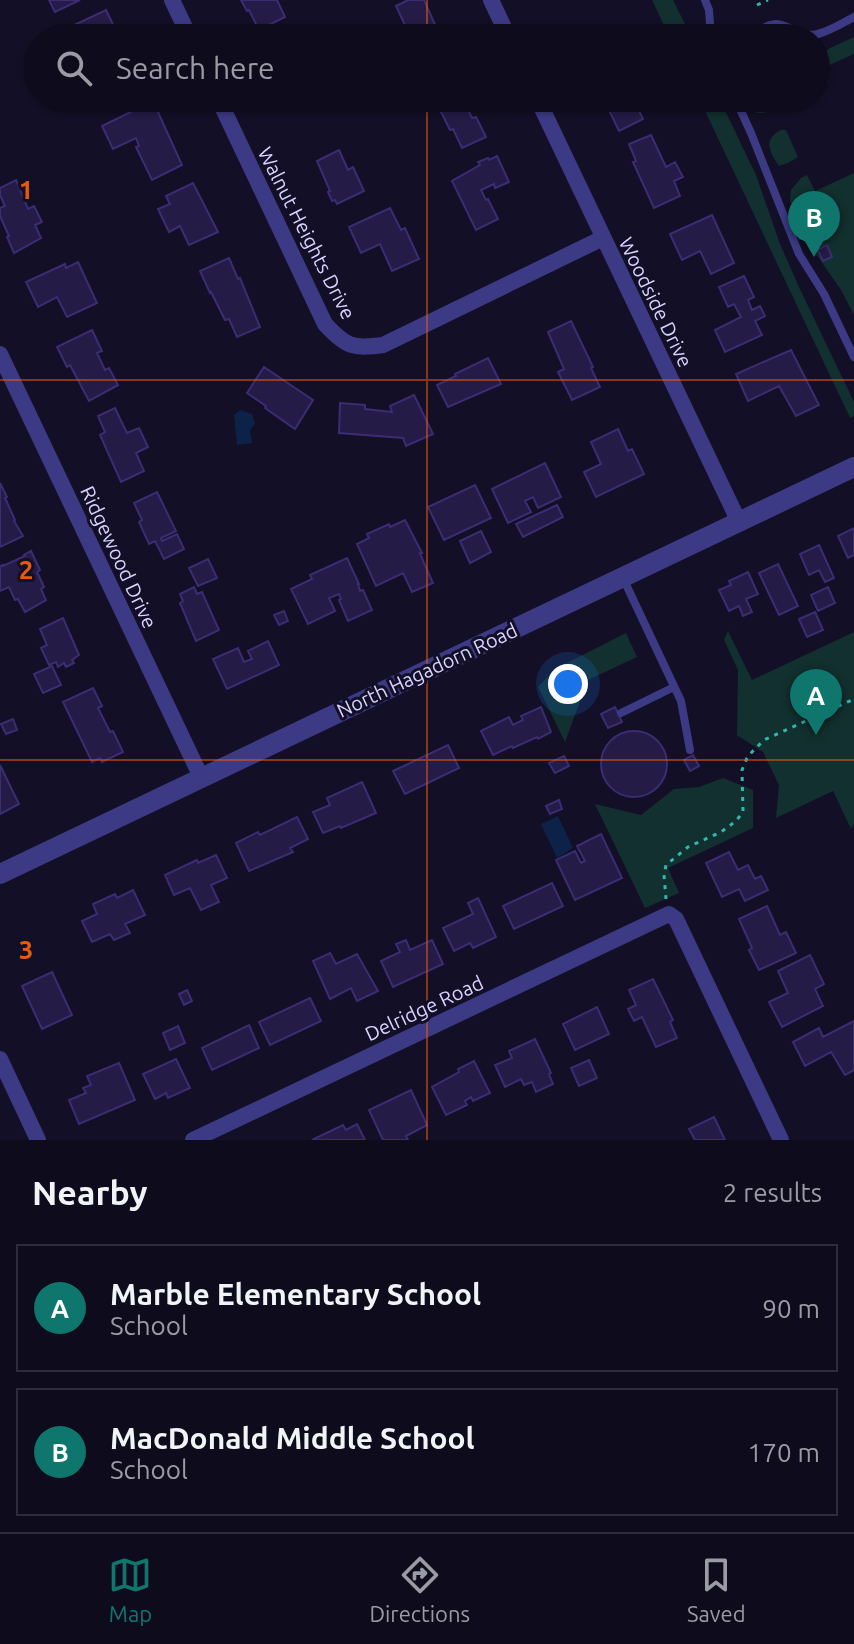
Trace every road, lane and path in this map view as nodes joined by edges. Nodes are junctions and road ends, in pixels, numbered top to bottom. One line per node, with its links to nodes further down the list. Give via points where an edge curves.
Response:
1 (172, 0): 7 (street)
2 (491, 0): 8 (street)
3 (705, 0): 9 (lane)
4 (768, 0): 5 (path)
5 (757, 5)
6 (854, 17): 10 (lane)
7 (183, 24)
8 (502, 24)
9 (710, 24)
10 (830, 29)
11 (225, 112): 14 (street, Walnut Heights Drive, via 325,324 340,341 360,348 383,345)
12 (544, 112): 14 (street, Woodside Drive)
13 (741, 112): 16 (lane, via 799,254)
14 (603, 238): 18 (street, Woodside Drive)
15 (0, 354): 24 (street, Ridgewood Drive)
16 (854, 357)
17 (854, 467): 18 (street, North Hagadorn Road)
18 (739, 522): 19 (street, North Hagadorn Road)
19 (622, 578): 20 (lane); 24 (street, North Hagadorn Road)
20 (674, 687): 22 (lane); 23 (lane)
21 (854, 699): 26 (path, via 764,740 747,758 741,782 743,812 721,832 688,847 666,865 665,897)
22 (621, 713)
23 (690, 750)
24 (201, 777): 25 (street, North Hagadorn Road)
25 (0, 874)
26 (671, 914): 29 (street, Delridge Road); 30 (street)
27 (0, 1059): 28 (street)
28 (38, 1140)
29 (193, 1140)
30 (781, 1140)

